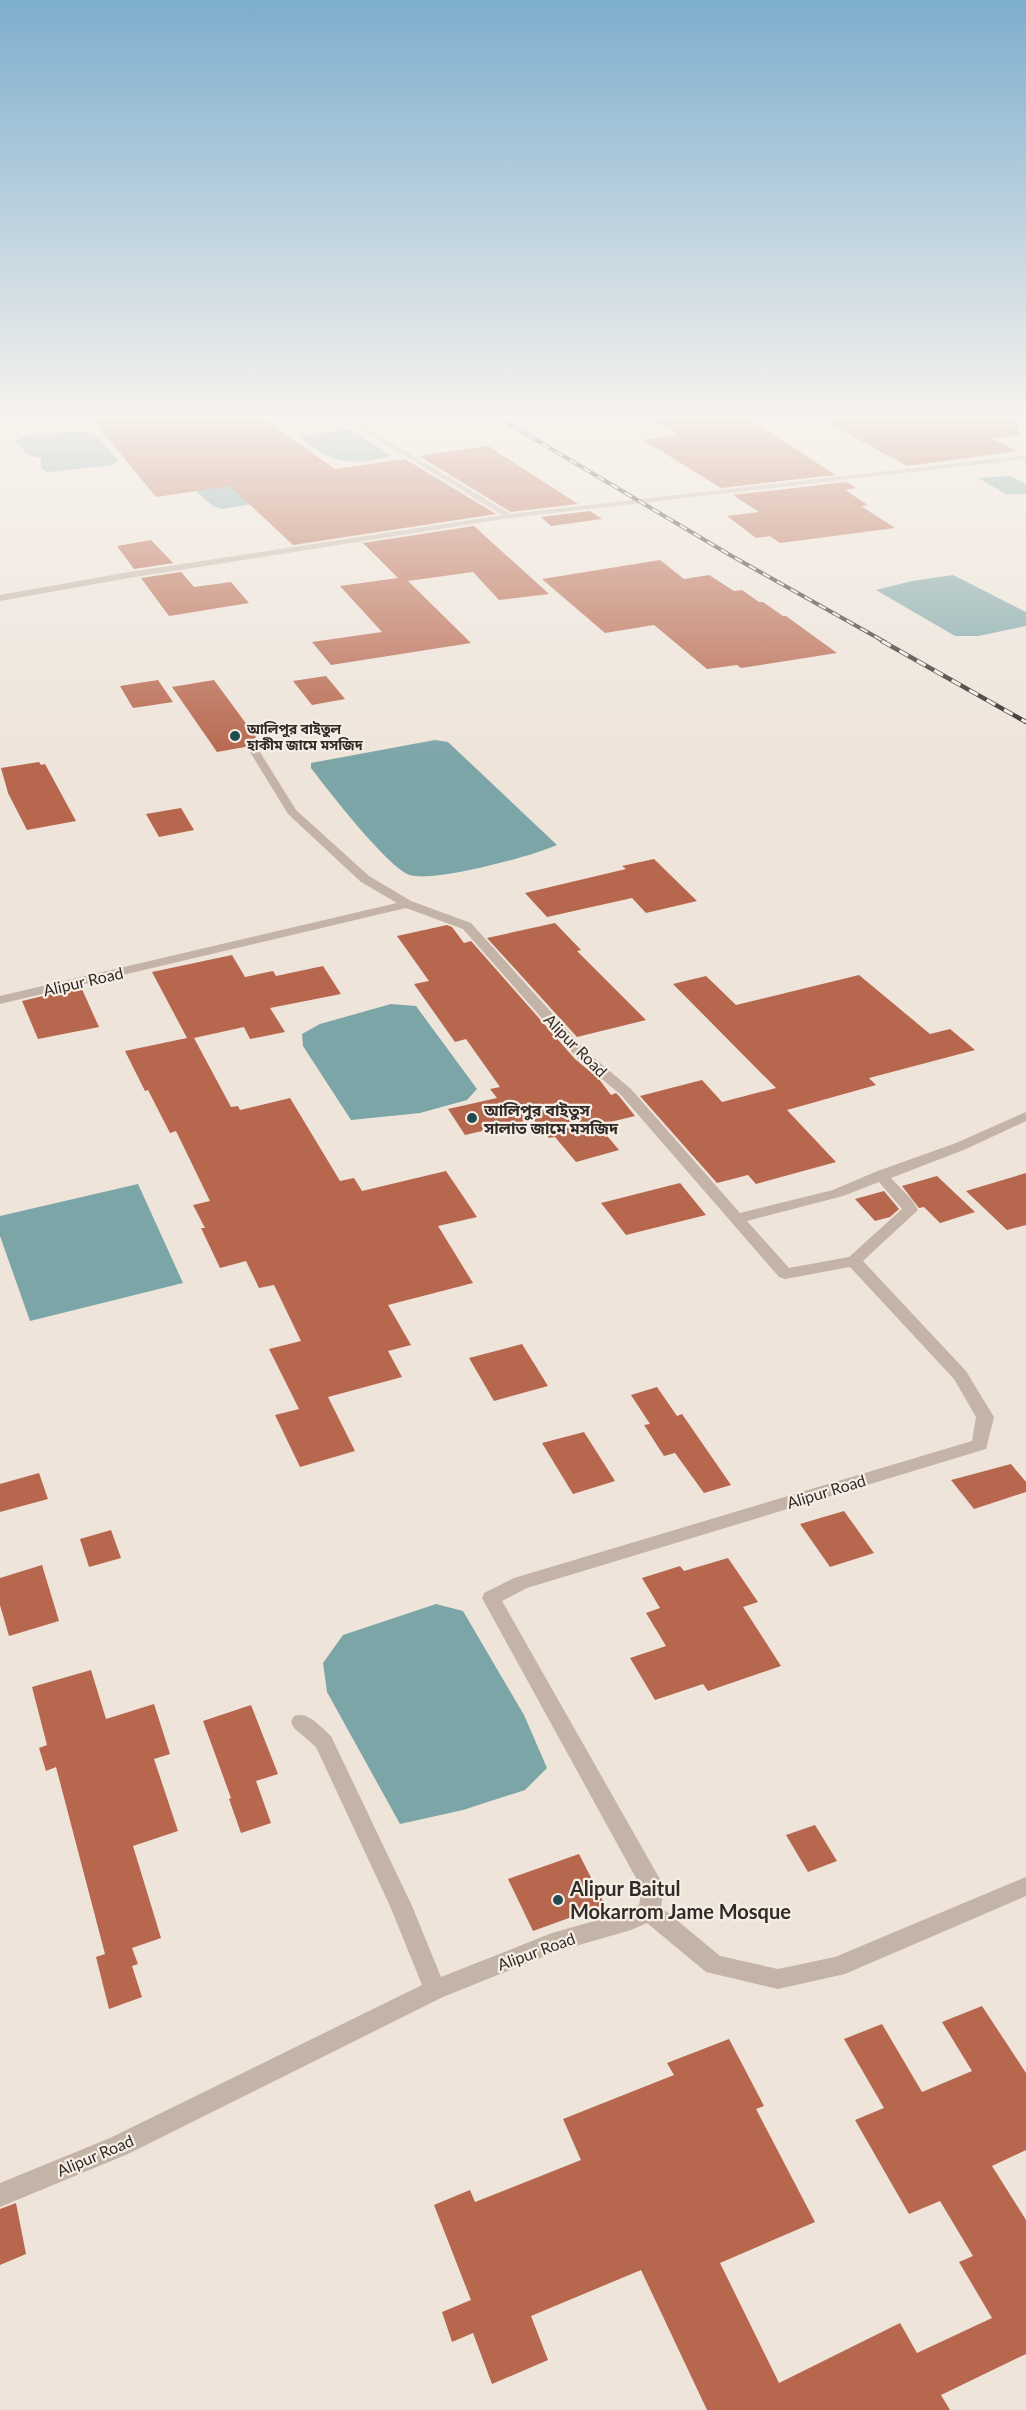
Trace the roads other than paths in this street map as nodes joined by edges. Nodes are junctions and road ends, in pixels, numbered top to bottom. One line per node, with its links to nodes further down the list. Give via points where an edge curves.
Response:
1 (410, 531): 2 (street)
2 (0, 598)
3 (255, 752): 4 (street, via 292,812 365,879)
4 (406, 904): 5 (street, Alipur Road); 8 (street, Alipur Road, via 467,926 582,1055 626,1092)
5 (0, 1000)
6 (1026, 1116): 7 (street, via 961,1146)
7 (880, 1175): 8 (street, via 838,1193); 9 (street, via 910,1210)
8 (736, 1219): 9 (street, Alipur Road, via 785,1274)
9 (854, 1261): 12 (street, Alipur Road, via 960,1375 985,1417 980,1445 521,1583 491,1598 653,1888)
10 (301, 1722): 13 (street, via 324,1742 401,1906)
11 (1026, 1886): 12 (street, via 837,1967 778,1979 714,1965)
12 (649, 1911): 13 (street, Alipur Road, via 552,1943)
13 (435, 1990): 14 (street, Alipur Road, via 119,2146)
14 (0, 2195)

